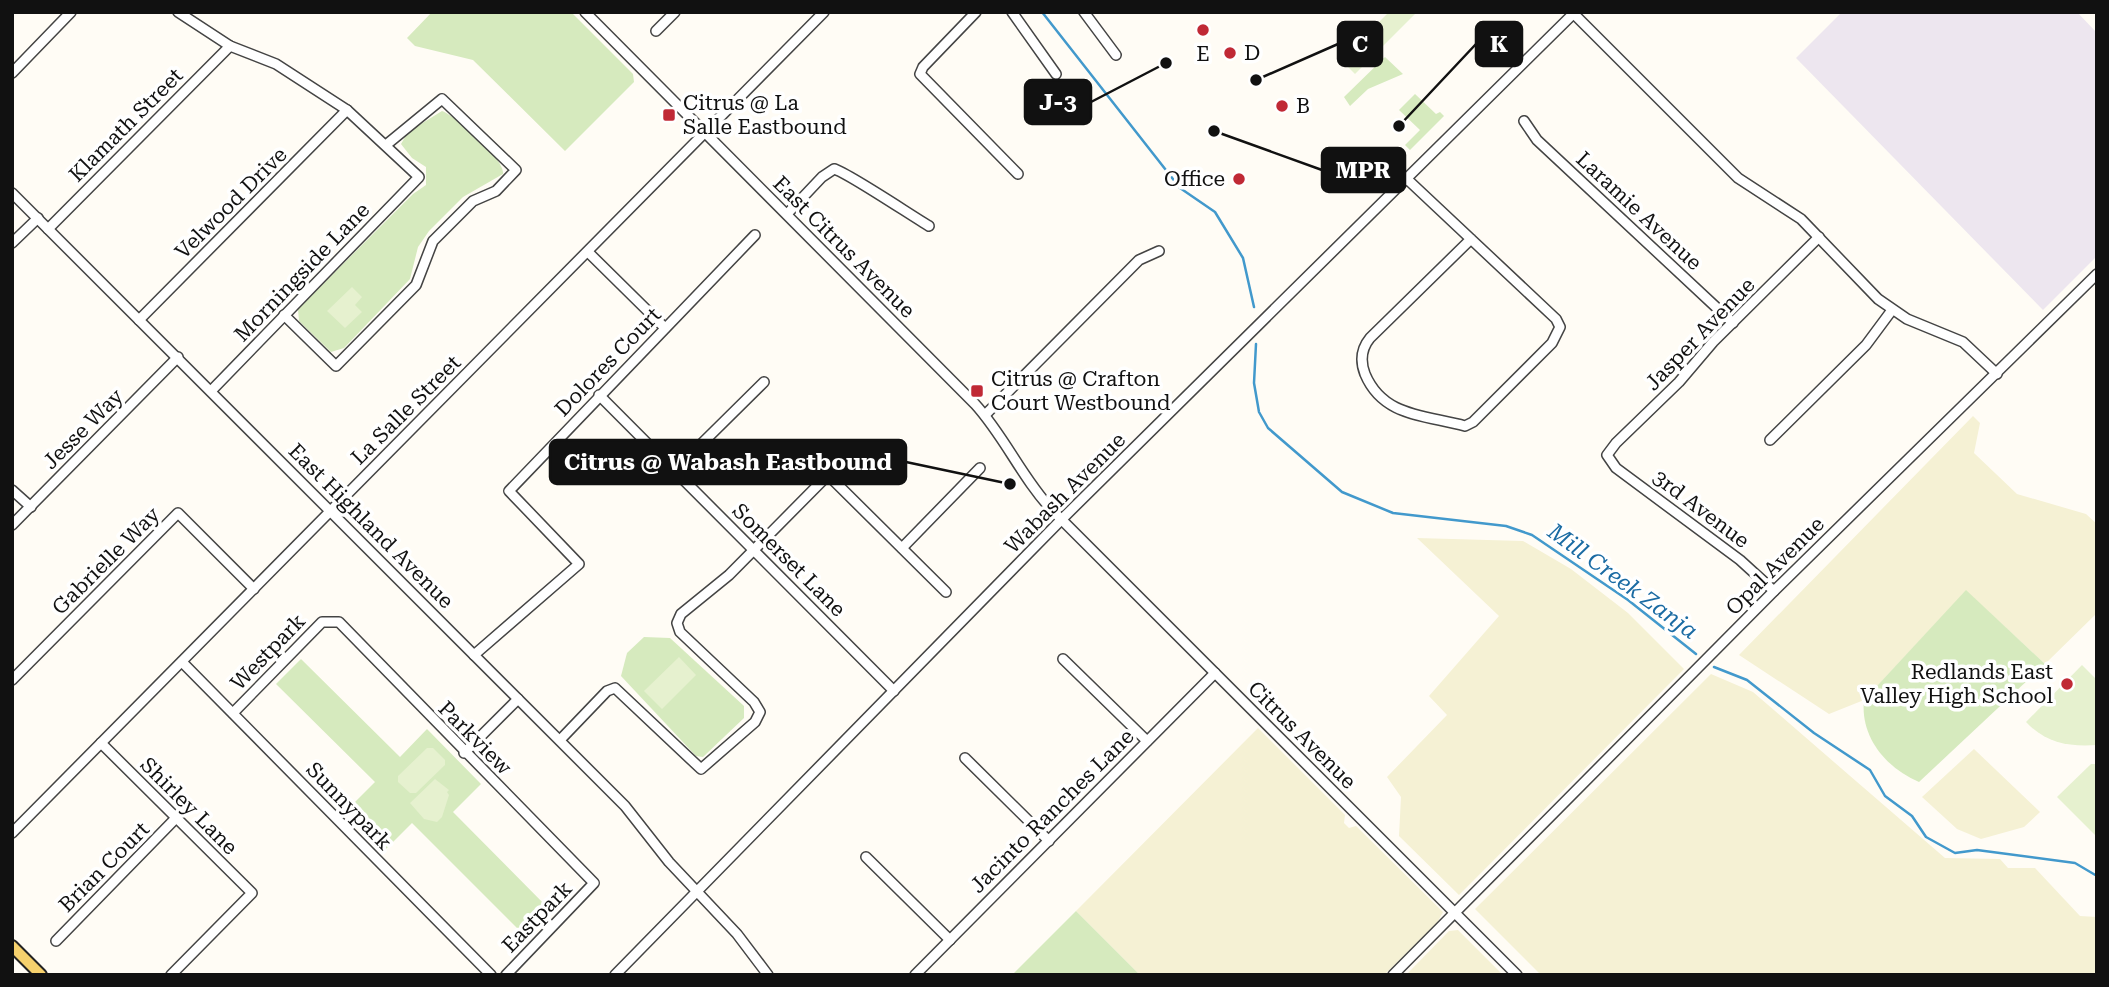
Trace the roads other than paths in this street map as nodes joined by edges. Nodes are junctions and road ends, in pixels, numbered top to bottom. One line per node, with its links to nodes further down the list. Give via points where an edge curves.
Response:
1 (71, 12): 13 (street)
2 (178, 12): 11 (street)
3 (585, 12): 17 (street, East Citrus Avenue)
4 (675, 12): 10 (street)
5 (824, 12): 17 (street, La Salle Street)
6 (976, 12): 19 (street, via 920,74)
7 (1012, 12): 14 (street)
8 (1084, 12): 12 (street)
9 (1573, 13): 20 (street, Wabash Avenue); 27 (street, via 1738,178 1791,211)
10 (656, 31)
11 (229, 46): 15 (street, via 276,64); 25 (street, Klamath Street)
12 (1116, 55)
13 (12, 73)
14 (1056, 74)
15 (347, 110): 18 (street); 35 (street, Velwood Drive)
16 (1524, 121): 36 (street, Laramie Avenue, via 1537,140)
17 (706, 133): 22 (street, East Citrus Avenue); 31 (street, La Salle Street)
18 (386, 145): 34 (street, Morningside Lane, via 419,177); 34 (street, via 442,99 516,170 496,191 473,201 433,241 416,285 336,366)
19 (1018, 174)
20 (1407, 179): 28 (street); 51 (street, Wabash Avenue)
21 (12, 193): 23 (street, East Highland Avenue)
22 (787, 214): 24 (street, via 834,169); 43 (street, East Citrus Avenue)
23 (38, 218): 25 (street, East Highland Avenue); 29 (street)
24 (929, 226)
25 (48, 229): 35 (street, East Highland Avenue)
26 (755, 236): 37 (street, Dolores Court)
27 (1819, 237): 33 (street); 36 (street, Jasper Avenue)
28 (1471, 239): 28 (street, via 1560,327 1552,343 1465,426 1397,410 1377,396 1362,358 1365,344)
29 (12, 243)
30 (1159, 251): 43 (street, via 1139,260)
31 (589, 253): 37 (street); 50 (street, La Salle Street)
32 (2097, 274): 39 (street, Opal Avenue)
33 (1892, 310): 39 (street, via 1963,342); 44 (street, via 1857,354)
34 (284, 315): 41 (street, Morningside Lane)
35 (139, 320): 38 (street, East Highland Avenue)
36 (1733, 323): 45 (street, Jasper Avenue)
37 (665, 328): 42 (street, Dolores Court)
38 (178, 357): 41 (street, East Highland Avenue); 49 (street, Jesse Way)
39 (1997, 373): 57 (street, Opal Avenue)
40 (764, 382): 47 (street)
41 (211, 391): 50 (street, East Highland Avenue)
42 (599, 395): 47 (street, Somerset Lane); 59 (street, Dolores Court, via 509,491 579,564)
43 (985, 415): 51 (street, East Citrus Avenue, via 1033,489)
44 (1770, 440)
45 (1607, 455): 57 (street, 3rd Avenue, via 1616,468 1740,560)
46 (980, 468): 53 (street)
47 (675, 470): 54 (street, Somerset Lane)
48 (12, 490): 49 (street)
49 (31, 507): 52 (street, Jesse Way)
50 (331, 511): 55 (street, La Salle Street); 59 (street, East Highland Avenue)
51 (1062, 519): 62 (street, Citrus Avenue); 64 (street, Wabash Avenue)
52 (12, 526)
53 (902, 548): 54 (street, via 828,475); 56 (street)
54 (755, 550): 64 (street, Somerset Lane); 67 (street, via 681,614 677,623 680,632 754,702 760,712 755,722 701,769 615,688)
55 (254, 589): 61 (street, La Salle Street); 63 (street, Gabrielle Way, via 178,513)
56 (946, 592)
57 (1774, 592): 78 (street, Opal Avenue)
58 (331, 620): 66 (street, Westpark, via 322,622); 70 (street, Parkview, via 339,622)
59 (474, 655): 65 (street, East Highland Avenue)
60 (1063, 659): 68 (street)
61 (181, 662): 66 (street, Sunnypark); 69 (street, La Salle Street)
62 (1215, 673): 68 (street, Jacinto Ranches Lane); 78 (street, Citrus Avenue)
63 (12, 680)
64 (894, 691): 77 (street, Wabash Avenue)
65 (518, 699): 67 (street, East Highland Avenue); 70 (street)
66 (233, 713): 84 (street, Sunnypark)
67 (560, 740): 77 (street, East Highland Avenue)
68 (1147, 741): 74 (street, Jacinto Ranches Lane)
69 (101, 743): 72 (street, Shirley Lane); 73 (street, La Salle Street)
70 (464, 752): 76 (street, Parkview)
71 (965, 758): 74 (street)
72 (176, 818): 80 (street, Brian Court); 83 (street, Shirley Lane, via 252,893)
73 (12, 833)
74 (1049, 841): 79 (street, Jacinto Ranches Lane)
75 (866, 857): 79 (street)
76 (594, 883): 85 (street, Eastpark)
77 (698, 891): 86 (street, Wabash Avenue); 87 (street, East Highland Avenue)
78 (1455, 913): 89 (street, Opal Avenue); 90 (street, Citrus Avenue)
79 (950, 940): 88 (street, Jacinto Ranches Lane)
80 (56, 941)
81 (12, 946): 82 (main road)
82 (41, 975)
83 (172, 975)
84 (491, 975)
85 (506, 975)
86 (615, 975)
87 (768, 975)
88 (915, 975)
89 (1393, 975)
90 (1517, 975)

